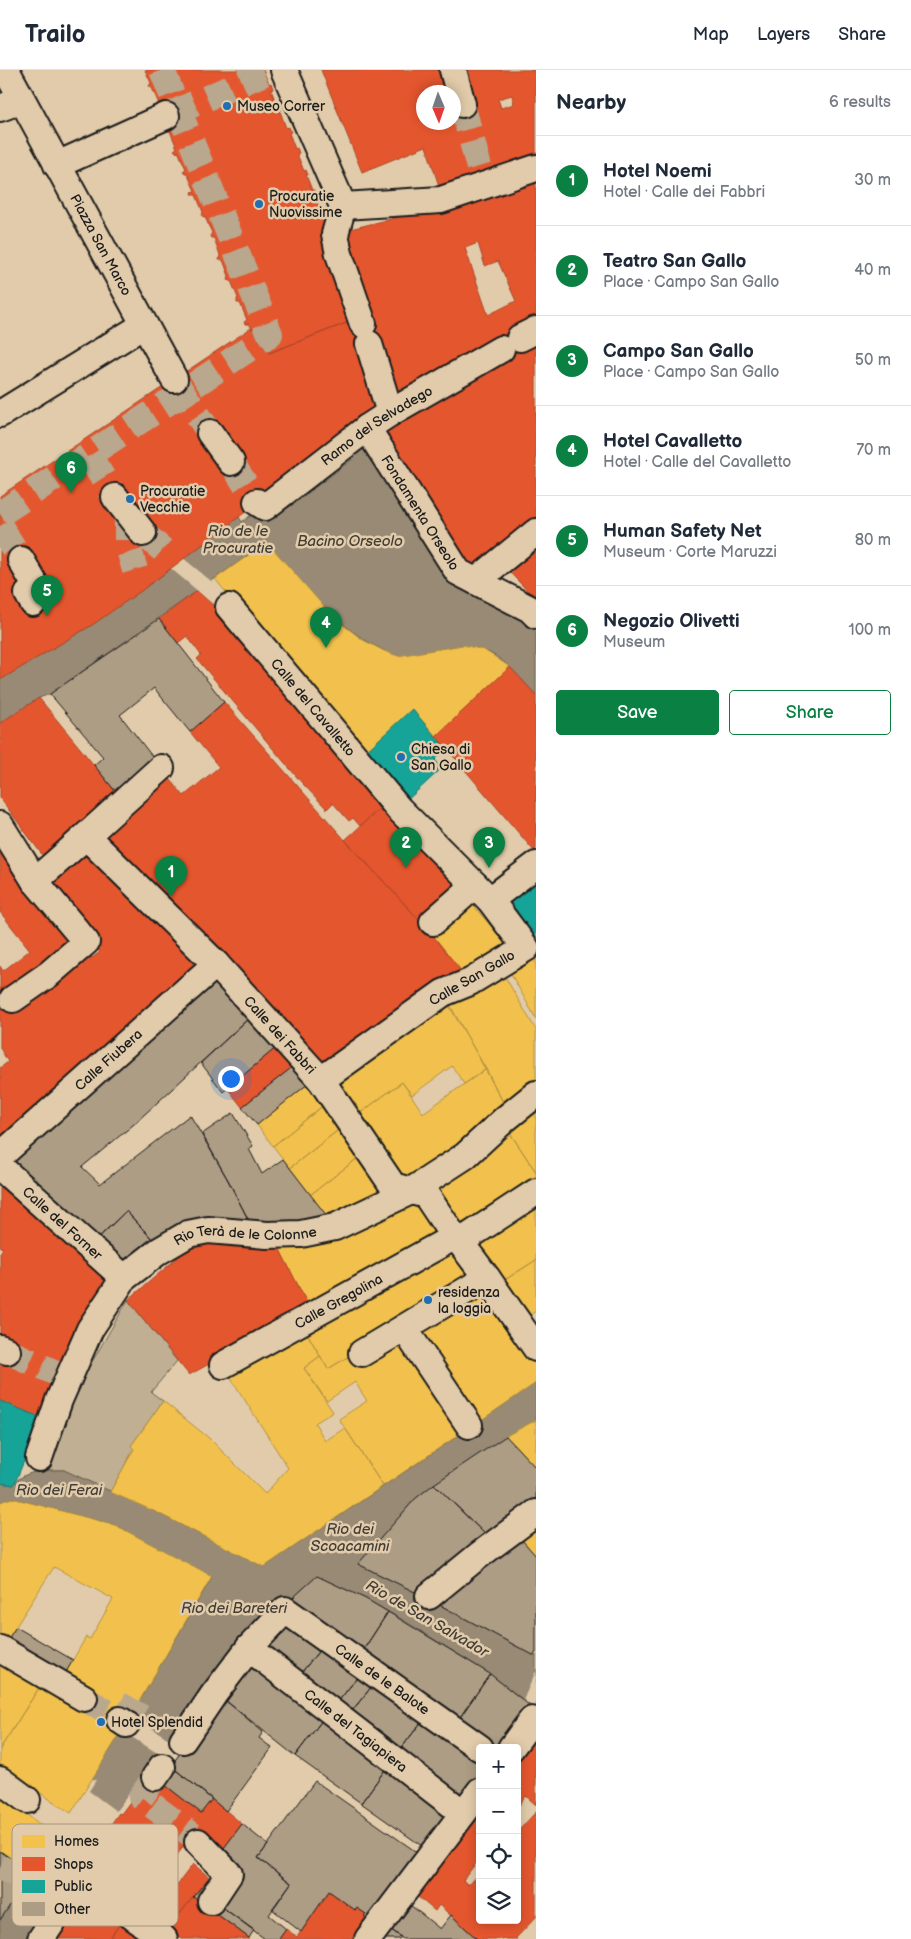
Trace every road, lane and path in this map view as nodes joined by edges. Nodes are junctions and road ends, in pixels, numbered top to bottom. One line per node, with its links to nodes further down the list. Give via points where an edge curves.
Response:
1 (6, 70): 4 (street, Piazza San Marco)
2 (452, 70): 5 (street)
3 (273, 71): 9 (street)
4 (11, 104): 7 (street, Piazza San Marco)
5 (462, 104)
6 (166, 116): 7 (street)
7 (57, 165): 10 (street, Piazza San Marco)
8 (536, 168): 9 (street, via 482,180 441,200)
9 (343, 206): 13 (street, via 335,234)
10 (144, 324): 12 (street, Piazza San Marco); 14 (street)
11 (519, 339): 13 (street, Ramo del Selvadego)
12 (174, 379)
13 (390, 413): 15 (street, Ramo del Selvadego)
14 (0, 414)
15 (367, 428): 19 (street, Ramo del Selvadego, via 265,507); 23 (street, Fondamenta Orseolo, via 458,572)
16 (210, 433): 17 (street)
17 (230, 462)
18 (115, 498): 21 (street)
19 (257, 502)
20 (536, 532): 23 (street)
21 (143, 533)
22 (21, 560): 24 (street, via 37,588 28,594)
23 (476, 581): 26 (street, Fondamenta Orseolo)
24 (33, 603)
25 (229, 607): 32 (street, Calle del Cavalletto, via 399,808)
26 (536, 615)
27 (161, 768): 29 (street)
28 (0, 825): 31 (street)
29 (86, 836): 31 (street); 34 (street, Calle dei Fabbri)
30 (536, 865): 32 (street)
31 (35, 881): 35 (street, via 86,942)
32 (483, 893): 33 (street); 36 (street, Calle San Gallo, via 526,948 470,982 442,993)
33 (433, 922)
34 (216, 964): 36 (street, Calle dei Fabbri); 38 (street, Calle Fiubera)
35 (13, 999)
36 (321, 1080): 40 (street, Calle dei Fabbri, via 393,1186)
37 (536, 1094): 40 (street, Rio Terà de le Colonne, via 465,1156)
38 (0, 1156)
39 (0, 1167): 43 (street, Calle del Forner)
40 (410, 1190): 42 (street, Calle dei Fabbri, via 426,1195); 43 (street, Rio Terà de le Colonne, via 334,1227 310,1232 267,1235 208,1230 188,1234)
41 (536, 1192): 42 (street, Calle Gregolina)
42 (457, 1240): 44 (street, Calle dei Fabbri); 48 (street, Calle Gregolina)
43 (124, 1278): 50 (street, Rio Terà de le Colonne, via 62,1376)
44 (487, 1278): 45 (street); 46 (street, Calle dei Fabbri)
45 (404, 1328): 47 (street); 49 (street)
46 (531, 1332)
47 (362, 1353)
48 (223, 1365)
49 (469, 1424)
50 (39, 1458)
51 (536, 1513): 52 (street)
52 (429, 1596)
53 (249, 1648): 57 (street); 59 (street, Calle de le Balote, via 285,1610); 63 (street, Calle del Tagiapiera)
54 (0, 1649): 55 (street)
55 (84, 1698)
56 (532, 1720): 58 (street)
57 (183, 1740)
58 (514, 1744)
59 (476, 1745)
60 (0, 1780): 62 (street)
61 (476, 1795): 63 (street)
62 (27, 1800)
63 (463, 1813): 70 (street)
64 (195, 1839): 65 (street, via 229,1874)
65 (211, 1901)
66 (49, 1926): 68 (street)
67 (146, 1926): 69 (street)
68 (41, 1939)
69 (164, 1939)
70 (368, 1939)

